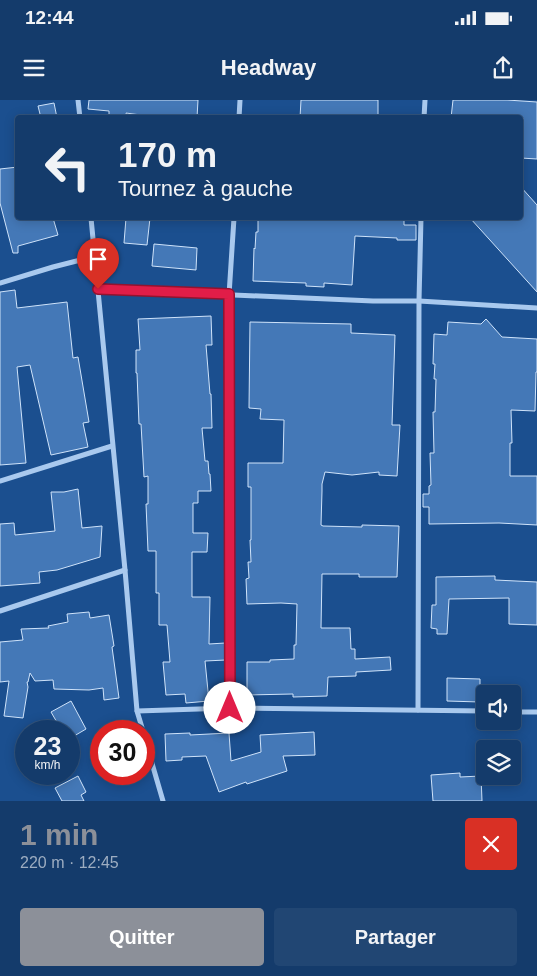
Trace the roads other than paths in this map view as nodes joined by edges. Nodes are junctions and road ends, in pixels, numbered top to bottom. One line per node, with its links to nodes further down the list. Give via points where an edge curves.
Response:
1 (78, 100): 4 (street)
2 (240, 100): 5 (street)
3 (425, 100): 6 (street)
4 (80, 115)
5 (239, 115)
6 (424, 115)
7 (91, 220): 10 (street)
8 (234, 220): 13 (street)
9 (421, 220): 14 (street)
10 (96, 256): 11 (street); 12 (street)
11 (0, 283)
12 (98, 289): 13 (street); 16 (street)
13 (229, 294): 14 (street); 20 (street)
14 (419, 301): 15 (street); 21 (street)
15 (537, 308)
16 (112, 446): 17 (street); 18 (street)
17 (0, 481)
18 (125, 570): 19 (street); 22 (street)
19 (0, 611)
20 (230, 708): 21 (street); 22 (street)
21 (418, 710): 23 (street)
22 (136, 711): 26 (street)
23 (476, 711)
24 (521, 712): 25 (street)
25 (537, 712)
26 (139, 720)
27 (155, 774): 28 (street)
28 (163, 801)

